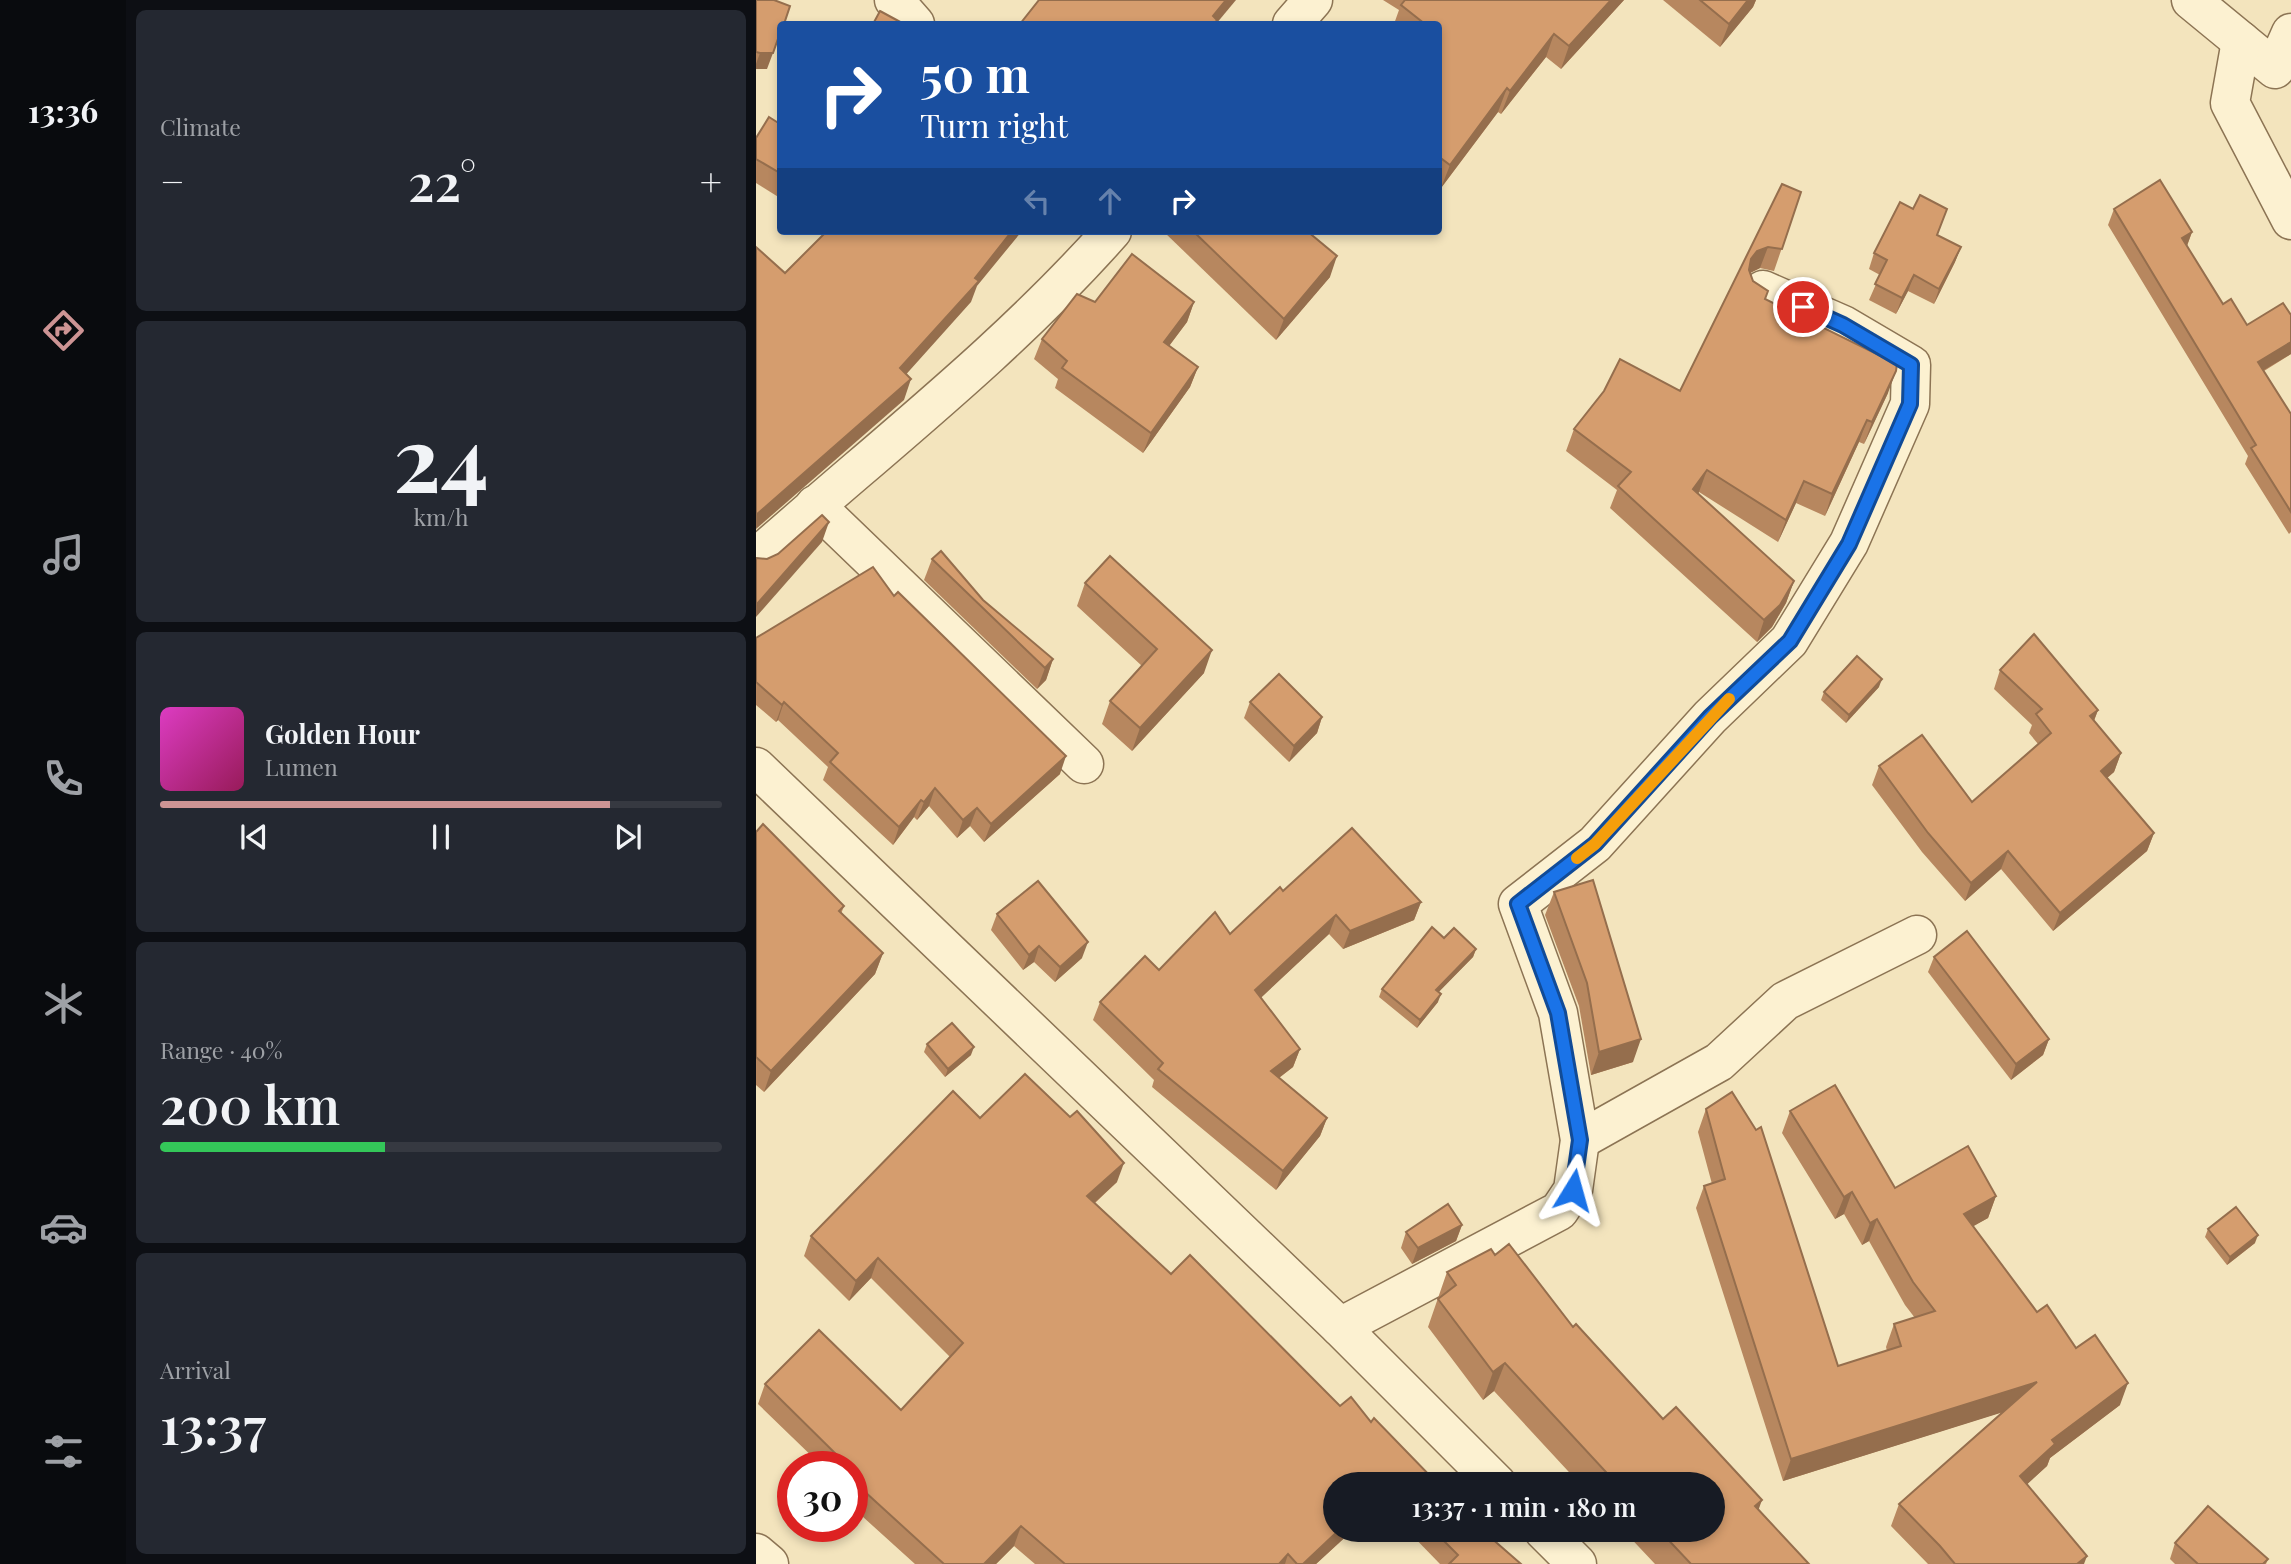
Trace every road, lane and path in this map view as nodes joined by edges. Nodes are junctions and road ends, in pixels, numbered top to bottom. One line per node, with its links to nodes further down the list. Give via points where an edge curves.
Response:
1 (894, 0): 4 (street)
2 (1313, 0): 5 (street)
3 (2191, 0): 7 (street)
4 (912, 21)
5 (1295, 21)
6 (2291, 33): 8 (street)
7 (2241, 41): 8 (street); 9 (street, via 2230,103)
8 (2283, 75)
9 (2291, 220)
10 (1103, 235): 12 (street, via 1060,287 960,381)
11 (1763, 289): 17 (street, via 1843,325 1911,365 1910,404 1849,544 1790,641 1710,717 1595,844 1518,904 1558,1013)
12 (815, 505): 13 (street); 14 (street)
13 (756, 558)
14 (1084, 764)
15 (756, 767): 18 (street)
16 (1917, 934): 17 (street, via 1785,1001 1719,1062)
17 (1580, 1140): 18 (street, via 1573,1190 1559,1212)
18 (1340, 1327): 19 (street)
19 (1485, 1472)
20 (1555, 1542): 23 (street)
21 (756, 1553): 22 (street)
22 (769, 1564)
23 (1577, 1564)

